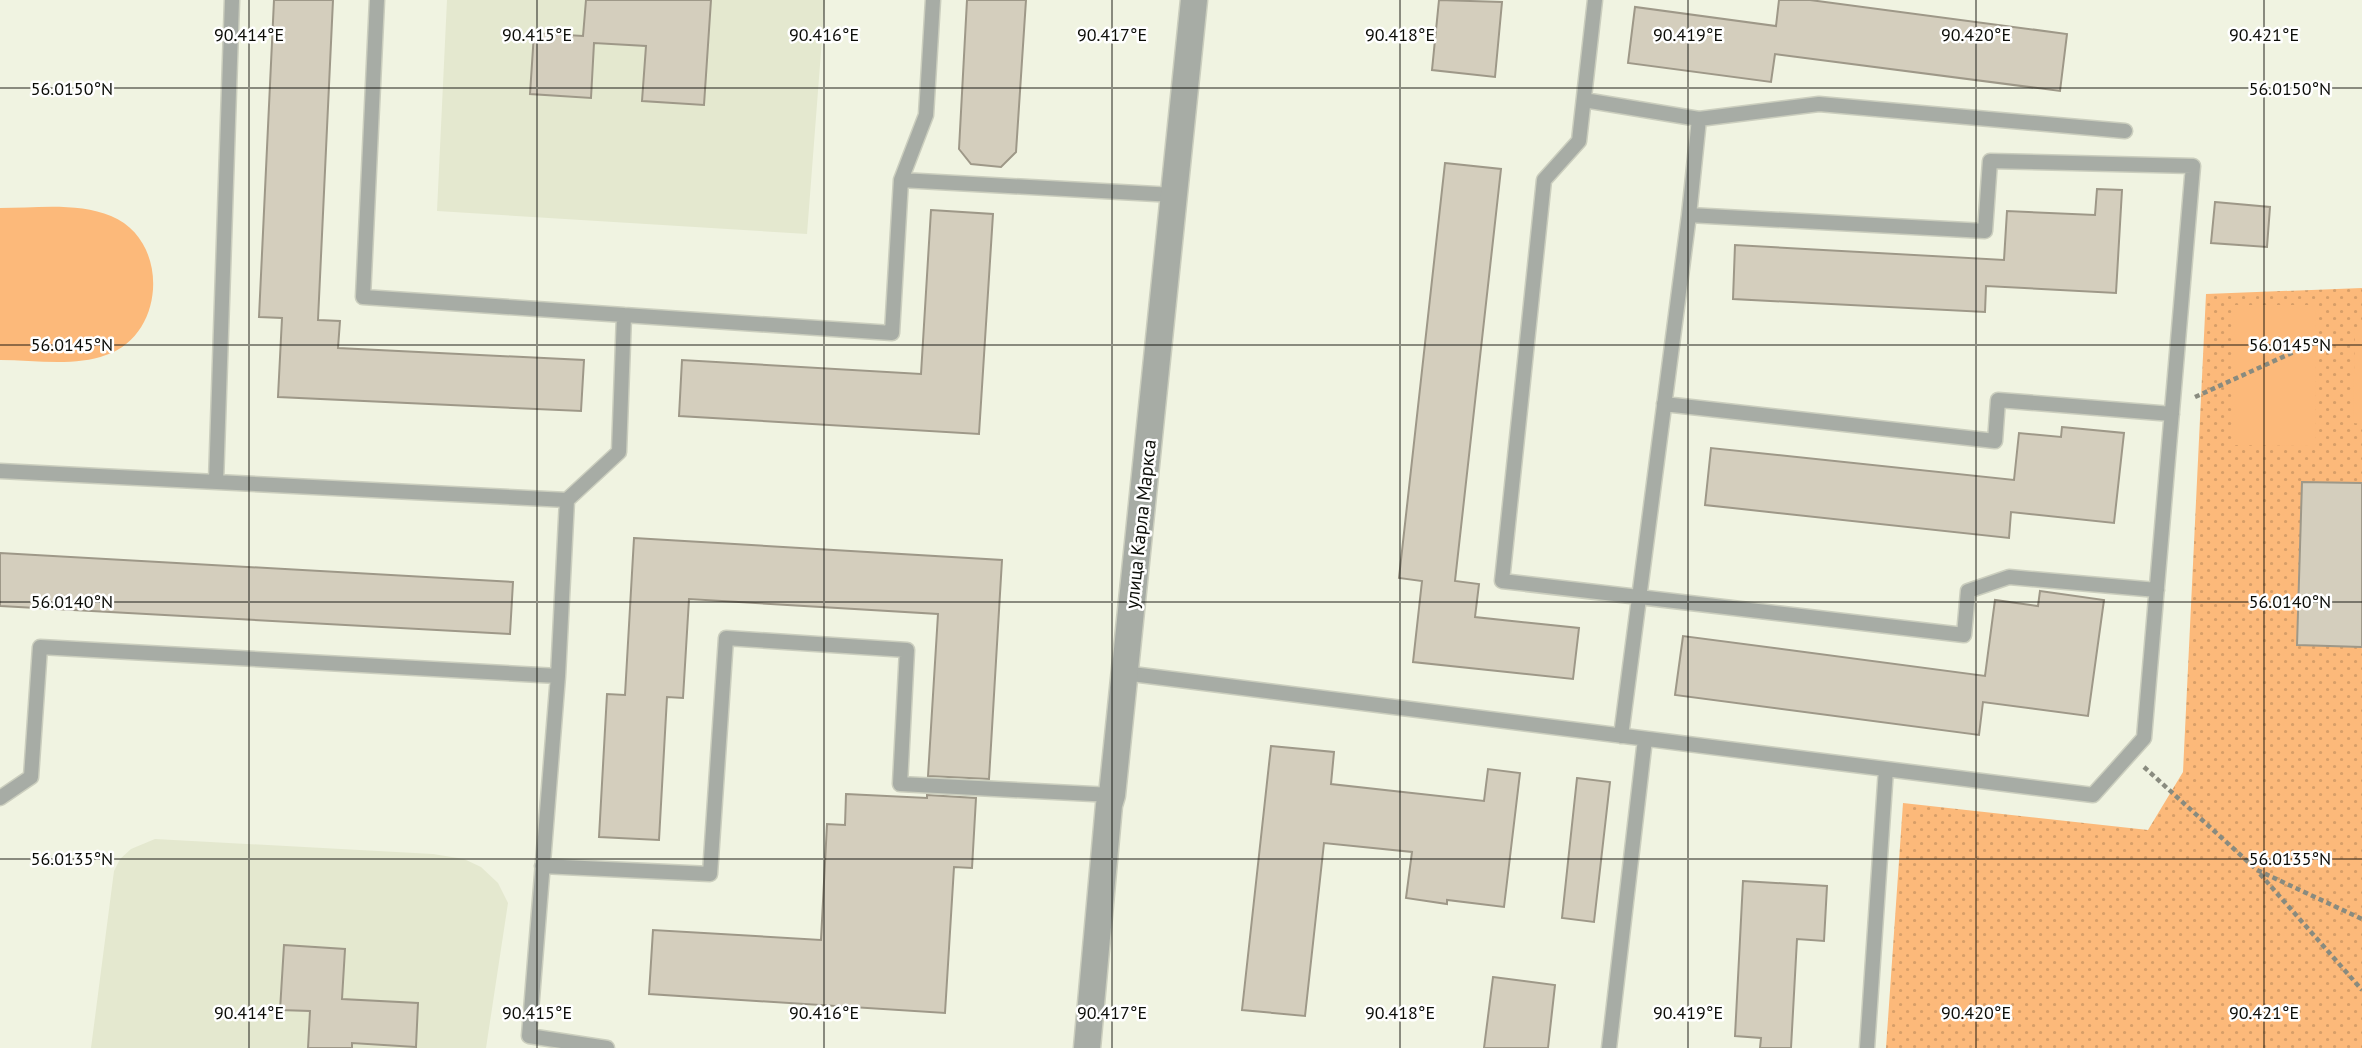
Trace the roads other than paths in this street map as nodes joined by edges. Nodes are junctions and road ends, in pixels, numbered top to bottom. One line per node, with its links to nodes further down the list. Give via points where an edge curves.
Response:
1 (232, 0): 16 (lane)
2 (377, 0): 12 (lane, via 363,297)
3 (933, 0): 9 (lane, via 926,115)
4 (1194, 0): 10 (street, улица Карла Маркса)
5 (1595, 0): 6 (lane)
6 (1584, 100): 7 (lane); 19 (lane, via 1579,141 1544,180 1502,581)
7 (1699, 119): 8 (lane, via 1819,104); 11 (lane)
8 (2125, 131)
9 (901, 180): 10 (lane); 12 (lane, via 891,332)
10 (1174, 195): 20 (street, улица Карла Маркса)
11 (1689, 215): 13 (lane); 14 (lane, via 1985,231 1990,161 2193,166)
12 (624, 315): 17 (lane, via 619,452)
13 (1664, 404): 14 (lane, via 1995,442 1998,400); 19 (lane)
14 (2172, 409): 18 (lane)
15 (0, 471): 16 (lane)
16 (216, 482): 17 (lane)
17 (567, 500): 21 (lane)
18 (2157, 590): 19 (lane, via 2009,577 1968,592 1964,635); 24 (lane, via 2144,738 2093,795)
19 (1639, 598): 22 (lane)
20 (1124, 673): 22 (lane); 25 (street, улица Карла Маркса)
21 (558, 676): 26 (lane, via 40,648 31,778); 27 (lane)
22 (1621, 736): 23 (lane)
23 (1645, 739): 24 (lane); 30 (lane)
24 (1886, 769): 31 (lane)
25 (1112, 795): 27 (lane, via 900,784 906,650 726,638 710,874); 29 (street, улица Карла Маркса)
26 (0, 798)
27 (542, 866): 28 (lane, via 529,1036)
28 (607, 1048)
29 (1087, 1048)
30 (1609, 1048)
31 (1867, 1048)

